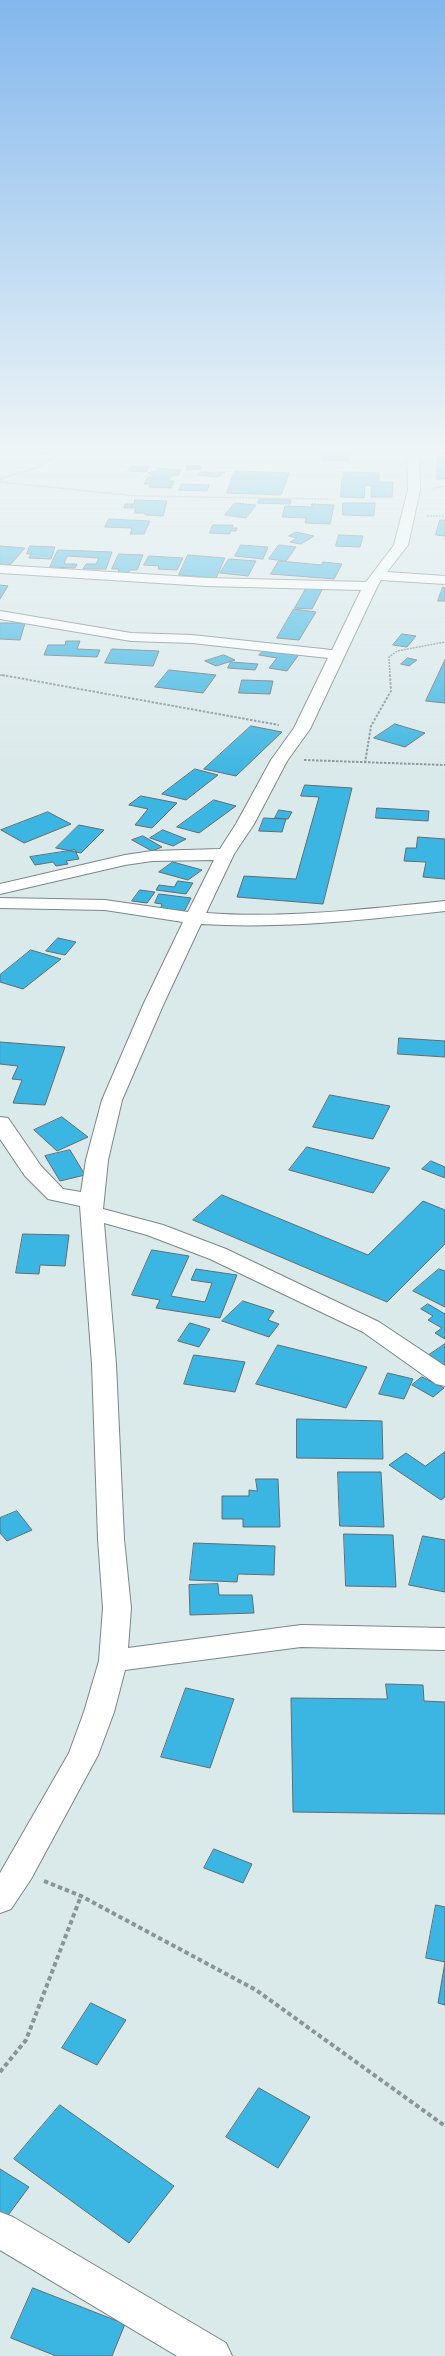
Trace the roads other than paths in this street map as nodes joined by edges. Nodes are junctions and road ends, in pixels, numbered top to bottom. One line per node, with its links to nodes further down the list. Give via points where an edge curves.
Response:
1 (392, 558): 4 (street)
2 (0, 569): 4 (street, via 206,582)
3 (445, 580): 4 (street)
4 (375, 581): 6 (street)
5 (0, 615): 6 (street, via 131,637 192,638)
6 (337, 655): 7 (street, via 302,729 279,760 245,824)
7 (225, 854): 8 (street, via 173,855 125,860); 11 (street)
8 (0, 889)
9 (0, 903): 11 (street, via 105,905)
10 (445, 906): 11 (street, via 371,914 257,921)
11 (195, 918): 13 (street, via 154,1003 112,1100 97,1160)
12 (0, 1123): 13 (street, via 33,1171 56,1194)
13 (92, 1207): 14 (street, via 218,1254 371,1327); 16 (street, via 104,1364 111,1539 117,1608)
14 (445, 1378)
15 (445, 1639): 16 (street, via 301,1636)
16 (113, 1661): 17 (street, via 99,1712 83,1755 20,1870)
17 (0, 1899)
18 (0, 2230): 19 (street)
19 (213, 2356)

